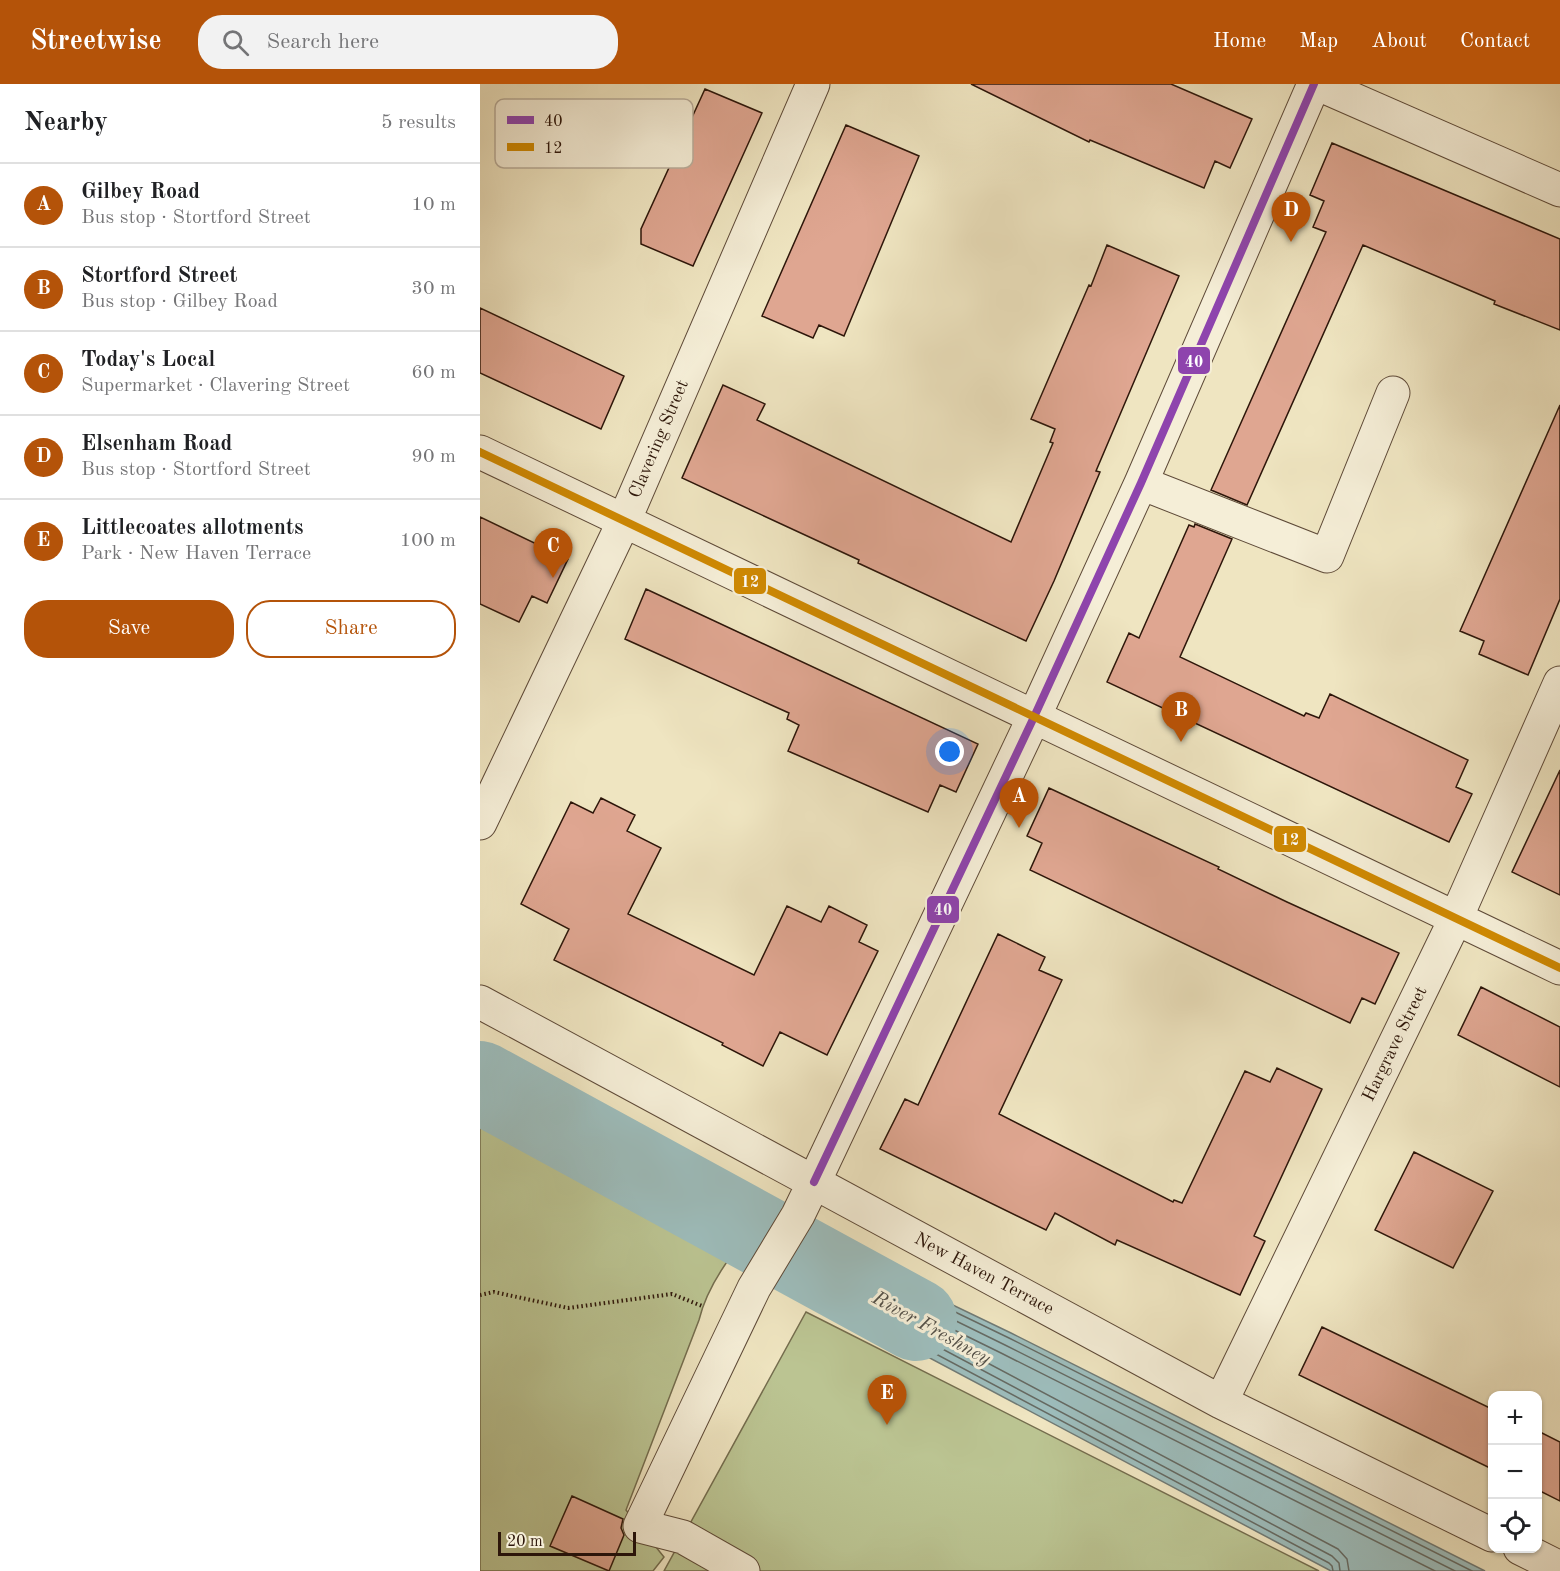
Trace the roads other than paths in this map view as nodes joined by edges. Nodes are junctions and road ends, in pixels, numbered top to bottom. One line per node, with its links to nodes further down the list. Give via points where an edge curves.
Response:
1 (813, 84): 7 (street, Clavering Street)
2 (1316, 84): 3 (street); 6 (street)
3 (1560, 190)
4 (1393, 393): 6 (street, via 1327,556)
5 (480, 452): 7 (street)
6 (1141, 483): 9 (street)
7 (624, 521): 9 (street); 10 (street, Clavering Street)
8 (1560, 683): 11 (street, Hargrave Street)
9 (1034, 717): 11 (street); 14 (street)
10 (480, 823)
11 (1456, 918): 12 (street); 15 (street, Hargrave Street)
12 (1560, 968)
13 (480, 1002): 14 (street, New Haven Terrace)
14 (814, 1182): 15 (street, New Haven Terrace); 19 (street, via 754,1288 640,1526 683,1537)
15 (1221, 1402): 16 (street, New Haven Terrace)
16 (1488, 1533)
17 (1530, 1553): 18 (street)
18 (1560, 1568)
19 (743, 1571)

